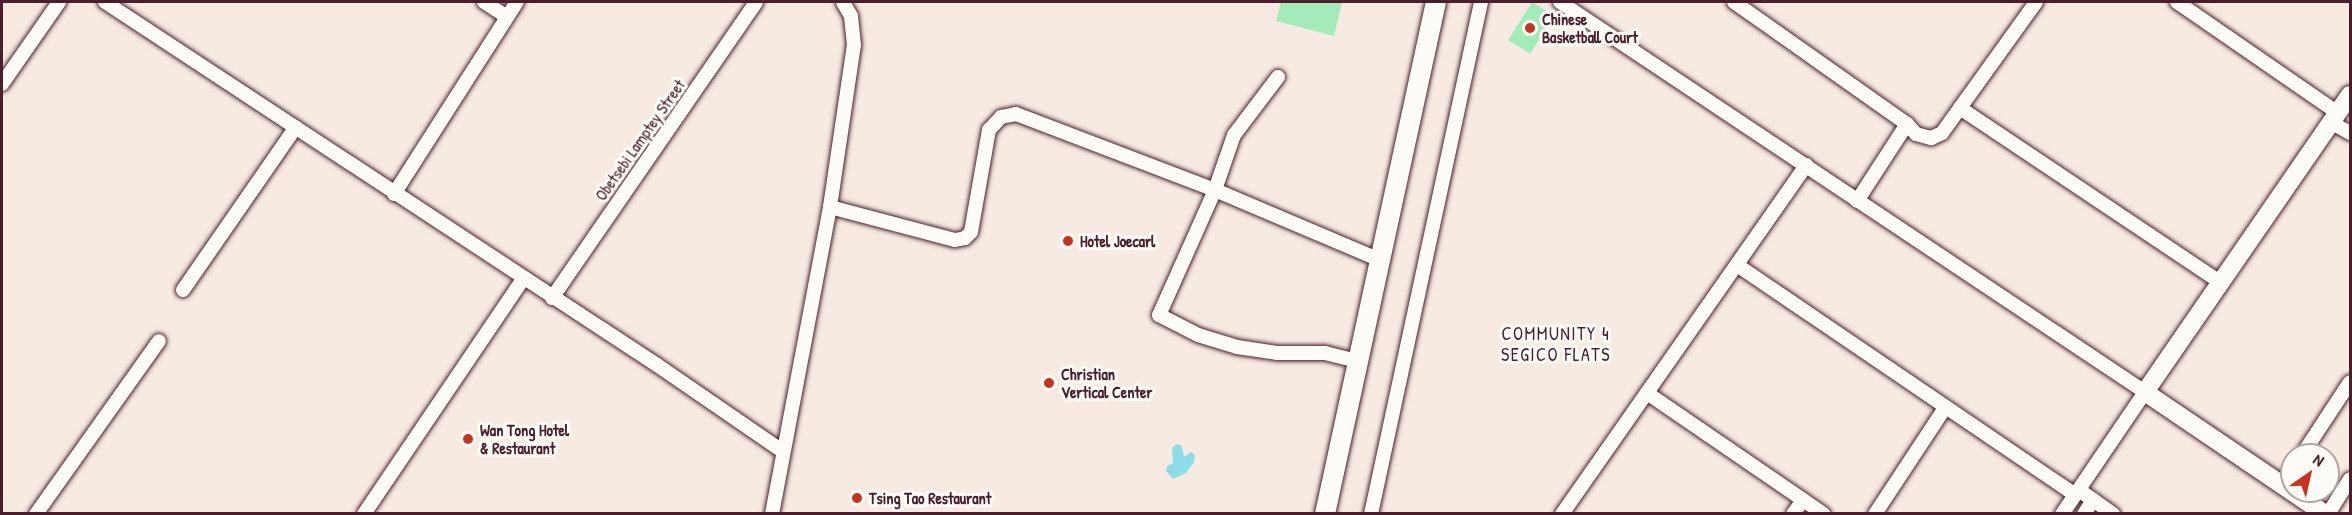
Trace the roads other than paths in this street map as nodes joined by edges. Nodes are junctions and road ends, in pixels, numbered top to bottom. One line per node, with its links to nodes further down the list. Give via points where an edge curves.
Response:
1 (60, 2): 15 (street)
2 (105, 2): 20 (street)
3 (484, 2): 13 (street)
4 (517, 2): 13 (street)
5 (756, 2): 32 (street, Obetsebi Lamptey Street)
6 (843, 2): 26 (street, via 851,16 854,45)
7 (1436, 2): 27 (main road)
8 (1481, 2): 50 (street)
9 (1560, 2): 22 (street)
10 (1734, 2): 19 (street)
11 (2036, 2): 17 (street)
12 (2177, 2): 18 (street)
13 (507, 17): 24 (street)
14 (1278, 76): 23 (street, via 1234,135)
15 (2, 84)
16 (2350, 95): 18 (street)
17 (1960, 108): 19 (street, via 1937,137 1920,136); 30 (street)
18 (2335, 118): 21 (street); 30 (street)
19 (1907, 124): 25 (street)
20 (296, 127): 24 (street); 31 (street)
21 (2350, 134)
22 (1806, 165): 25 (street); 28 (street)
23 (1215, 189): 26 (street, via 1012,114 997,119 989,130 971,232 965,238 955,240); 27 (street); 34 (street, via 1159,315 1198,335 1237,347 1277,353 1325,353)
24 (394, 194): 29 (street)
25 (1857, 201): 36 (street)
26 (830, 207): 40 (street)
27 (1380, 260): 34 (main road)
28 (1737, 265): 37 (street); 38 (street)
29 (524, 279): 32 (street); 46 (street)
30 (2220, 282): 36 (street)
31 (183, 290)
32 (552, 298): 40 (street)
33 (159, 341): 47 (street)
34 (1358, 361): 49 (main road)
35 (2350, 382): 39 (street)
36 (2145, 392): 41 (street); 43 (street)
37 (1647, 393): 44 (street); 51 (street)
38 (1945, 408): 43 (street); 54 (street)
39 (2310, 443)
40 (782, 451): 48 (street)
41 (2280, 473)
42 (2350, 479): 58 (street)
43 (2077, 493): 45 (street); 55 (street)
44 (1803, 500): 52 (street); 53 (street)
45 (2093, 500): 56 (street); 57 (street)
46 (368, 512)
47 (36, 513)
48 (773, 513)
49 (1325, 513)
50 (1371, 513)
51 (1562, 513)
52 (1793, 513)
53 (1824, 513)
54 (1875, 513)
55 (2062, 513)
56 (2084, 513)
57 (2113, 513)
58 (2327, 513)

